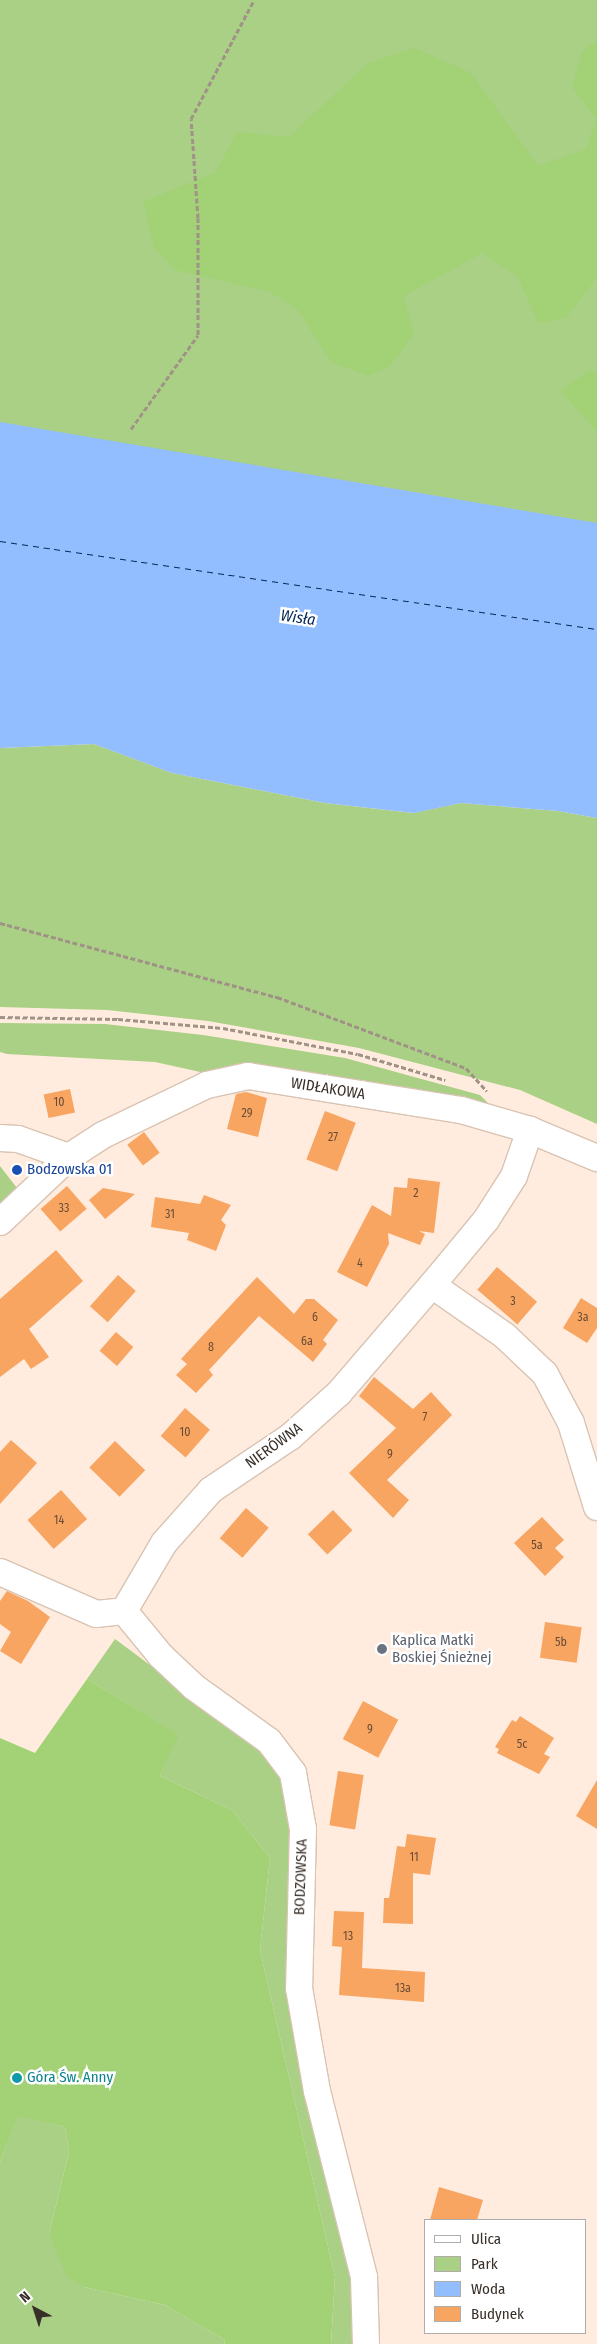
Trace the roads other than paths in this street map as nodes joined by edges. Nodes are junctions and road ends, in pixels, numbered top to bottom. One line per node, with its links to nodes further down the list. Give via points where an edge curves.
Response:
1 (530, 1130): 3 (street, WIDŁAKOWA, via 461,1110 248,1076 207,1085 103,1134); 4 (street, WIDŁAKOWA); 6 (street, NIERÓWNA, via 514,1176 486,1220)
2 (0, 1138): 3 (street, via 18,1140)
3 (69, 1157): 5 (street, WIDŁAKOWA)
4 (597, 1158)
5 (0, 1222)
6 (432, 1285): 7 (street, via 505,1336 545,1374 571,1423); 9 (street, NIERÓWNA, via 339,1393 290,1437 212,1490 164,1543)
7 (597, 1506)
8 (0, 1572): 9 (street, via 96,1614)
9 (124, 1610): 10 (street, BODZOWSKA, via 161,1656 194,1687 269,1741 292,1774 303,1829 299,1988 317,2092 364,2277)
10 (366, 2344)

